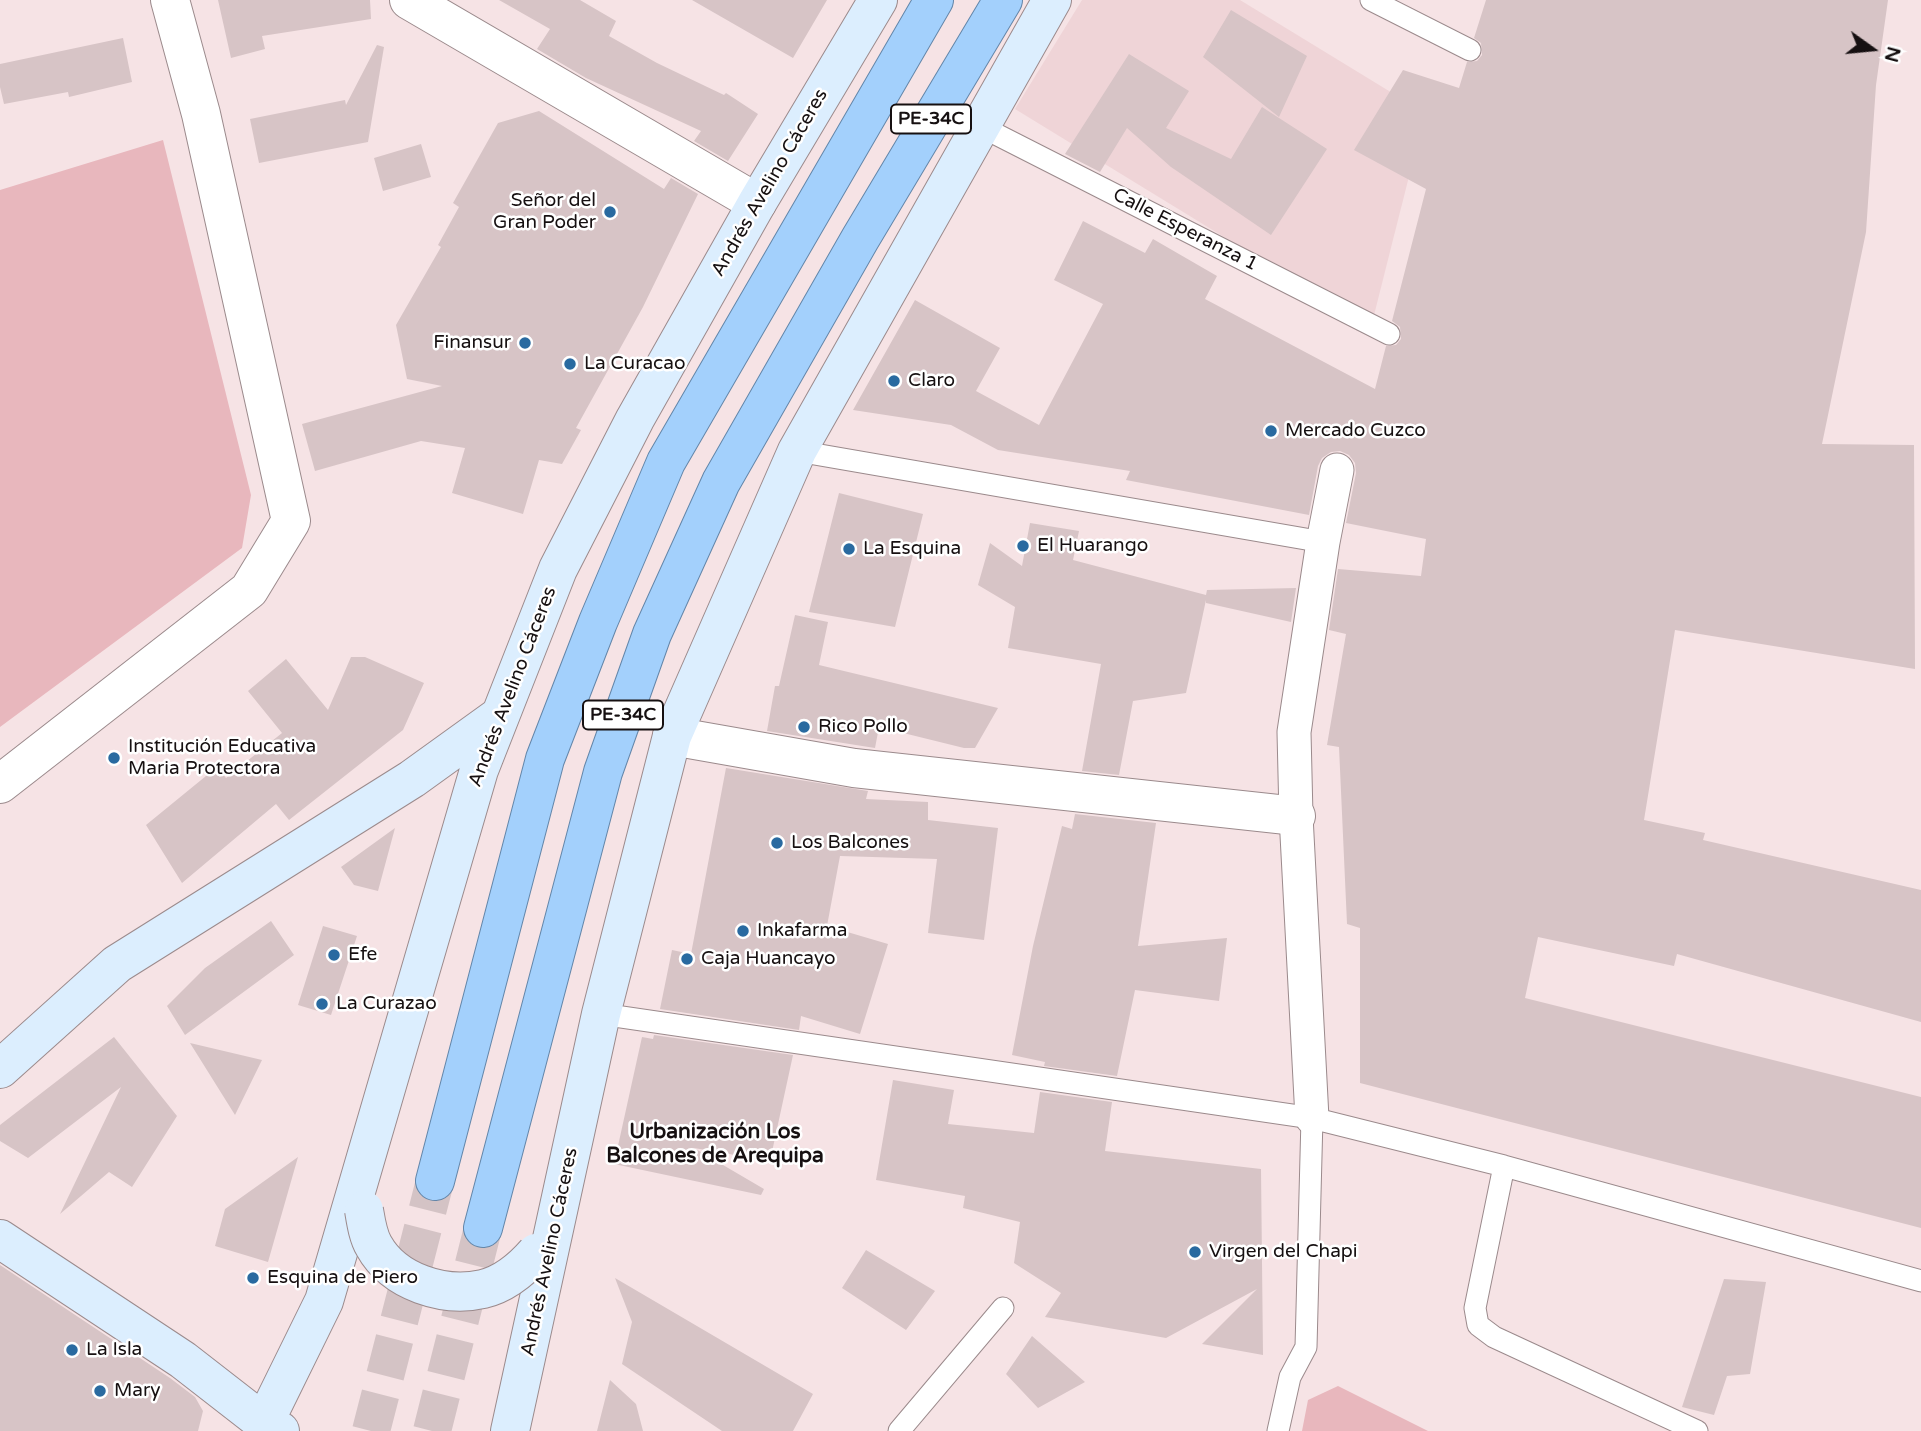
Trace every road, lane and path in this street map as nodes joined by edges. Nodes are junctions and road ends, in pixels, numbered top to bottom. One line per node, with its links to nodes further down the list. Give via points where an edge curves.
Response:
1 (170, 0): 17 (street, via 201,114 291,521 249,590)
2 (409, 0): 10 (street)
3 (878, 0): 10 (main road, Andrés Avelino Cáceres)
4 (934, 0): 24 (highway, PE-34C, via 661,474 598,622 545,759)
5 (1003, 0): 26 (highway, PE-34C, via 721,482 652,634 603,772)
6 (1052, 0): 9 (main road, Andrés Avelino Cáceres)
7 (1371, 0): 8 (lane)
8 (1470, 50)
9 (980, 126): 11 (lane, Calle Esperanza 1); 12 (main road, Andrés Avelino Cáceres)
10 (757, 204): 15 (main road, Andrés Avelino Cáceres, via 635,419 558,569)
11 (1389, 334)
12 (797, 451): 14 (lane); 16 (main road, Andrés Avelino Cáceres)
13 (1337, 470): 14 (street)
14 (1323, 542): 18 (street, via 1294,732)
15 (498, 717): 20 (main road, via 412,779 117,964); 22 (main road, Andrés Avelino Cáceres)
16 (672, 736): 18 (street, via 854,768); 19 (main road, Andrés Avelino Cáceres)
17 (0, 784)
18 (1296, 816): 21 (street)
19 (601, 1014): 21 (lane); 25 (main road, Andrés Avelino Cáceres)
20 (0, 1069)
21 (1312, 1118): 23 (lane); 33 (lane, via 1306,1347 1290,1377)
22 (362, 1166): 25 (main road, bridge, via 370,1239 402,1275 433,1288 455,1292 492,1286 517,1272); 30 (main road, Andrés Avelino Cáceres, via 324,1301)
23 (1504, 1166): 28 (lane); 34 (lane, via 1475,1308 1478,1325 1494,1337)
24 (435, 1181)
25 (558, 1220): 31 (main road, Andrés Avelino Cáceres)
26 (483, 1228)
27 (0, 1239): 30 (main road, via 183,1360)
28 (1921, 1281)
29 (1003, 1308): 32 (lane)
30 (272, 1427)
31 (510, 1431)
32 (900, 1431)
33 (1278, 1431)
34 (1698, 1431)

